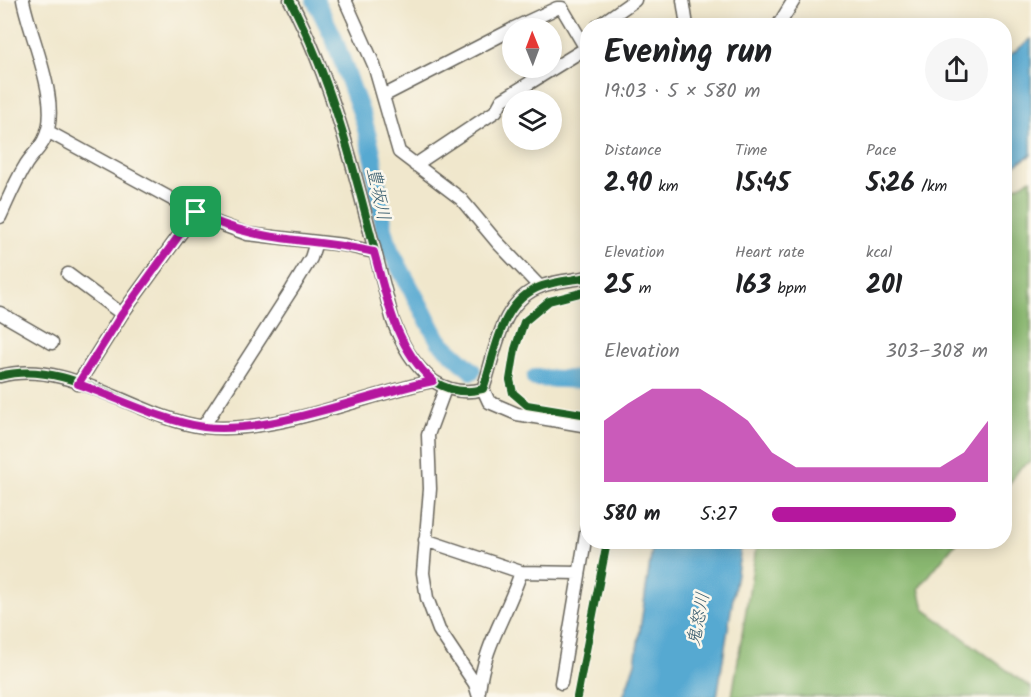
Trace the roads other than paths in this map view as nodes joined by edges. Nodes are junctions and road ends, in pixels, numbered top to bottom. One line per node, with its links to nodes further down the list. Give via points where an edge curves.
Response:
1 (22, 0): 15 (street, via 50,106)
2 (290, 0): 20 (street, via 332,102)
3 (345, 0): 14 (street, via 374,65)
4 (635, 0): 8 (street)
5 (683, 0): 9 (street)
6 (794, 0): 10 (street)
7 (537, 18): 12 (street, via 562,8)
8 (609, 18)
9 (686, 18)
10 (783, 18)
11 (502, 35): 14 (street)
12 (580, 36)
13 (580, 49): 16 (street, via 502,100 496,111)
14 (383, 96): 16 (street, via 399,152)
15 (47, 130): 17 (street); 18 (street)
16 (415, 165): 23 (street, via 460,200)
17 (196, 212): 19 (street, via 247,234); 25 (street)
18 (0, 217)
19 (316, 242): 20 (street); 33 (street, via 311,258)
20 (374, 252): 28 (street, via 401,342 418,368)
21 (69, 274): 25 (street)
22 (580, 278): 23 (street)
23 (540, 286): 30 (street, via 514,307 502,325)
24 (0, 314): 26 (street)
25 (122, 314): 29 (street)
26 (52, 343)
27 (0, 376): 29 (street, via 47,372)
28 (433, 381): 31 (street); 33 (street, via 277,420)
29 (78, 384): 33 (street)
30 (485, 385): 31 (street, via 470,393); 32 (street, via 489,402 517,414)
31 (445, 389): 34 (street, via 428,435 430,489)
32 (580, 425)
33 (203, 427)
34 (425, 540): 36 (street); 39 (street, via 423,573 427,598 439,630)
35 (583, 549): 37 (street)
36 (520, 572): 37 (street); 39 (street, via 511,602 489,643 481,668)
37 (578, 573): 38 (street)
38 (561, 683)
39 (479, 696)

